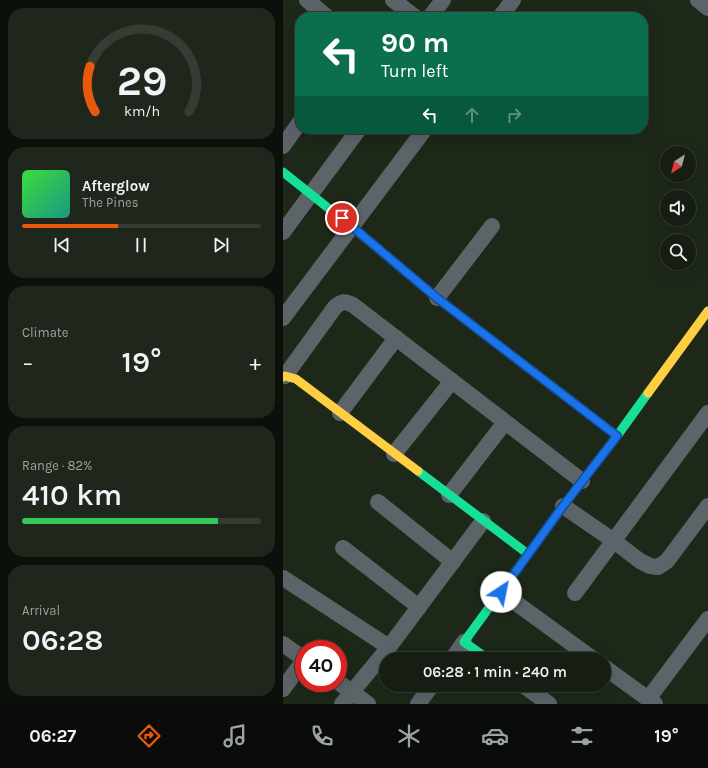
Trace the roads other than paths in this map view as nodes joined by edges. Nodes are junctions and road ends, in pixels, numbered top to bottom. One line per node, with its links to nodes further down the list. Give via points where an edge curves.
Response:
1 (307, 0): 7 (street)
2 (393, 0): 8 (street)
3 (443, 0): 9 (street)
4 (513, 0): 10 (street)
5 (698, 0): 6 (street)
6 (708, 8)
7 (321, 12)
8 (409, 12)
9 (434, 12)
10 (504, 12)
11 (295, 129): 14 (street)
12 (355, 134): 16 (street)
13 (421, 134): 18 (street)
14 (283, 146)
15 (283, 172): 16 (street)
16 (311, 194): 18 (street); 19 (street)
17 (492, 226): 20 (street)
18 (352, 227): 20 (street); 22 (street)
19 (283, 232)
20 (437, 298): 29 (street)
21 (708, 311): 29 (street)
22 (283, 318)
23 (397, 338): 24 (street, via 353,305 341,302); 25 (street); 26 (street)
24 (284, 377): 26 (street, via 296,379)
25 (452, 381): 28 (street); 30 (street)
26 (340, 413): 30 (street)
27 (708, 413): 37 (street)
28 (505, 422): 31 (street); 32 (street)
29 (617, 436): 31 (street)
30 (394, 454): 32 (street)
31 (582, 481): 34 (street)
32 (449, 495): 36 (street)
33 (378, 502): 40 (street)
34 (563, 506): 37 (street); 39 (street)
35 (708, 506): 37 (street, via 667,561 658,567 640,561)
36 (483, 521): 39 (street); 40 (street)
37 (614, 541): 43 (street)
38 (343, 548): 44 (street)
39 (528, 554): 42 (street)
40 (453, 562): 44 (street)
41 (283, 578): 48 (street)
42 (501, 592): 46 (street); 51 (street)
43 (575, 593)
44 (419, 607): 48 (street)
45 (708, 619): 59 (street)
46 (465, 642): 49 (street); 50 (street)
47 (283, 644): 52 (street)
48 (389, 647): 58 (street)
49 (457, 652)
50 (479, 652)
51 (583, 652)
52 (295, 653)
53 (295, 672): 55 (street)
54 (611, 672): 59 (street)
55 (283, 689)
56 (427, 692): 61 (street)
57 (533, 692): 62 (street)
58 (347, 698): 60 (street)
59 (651, 702)
60 (368, 704)
61 (418, 704)
62 (549, 704)

